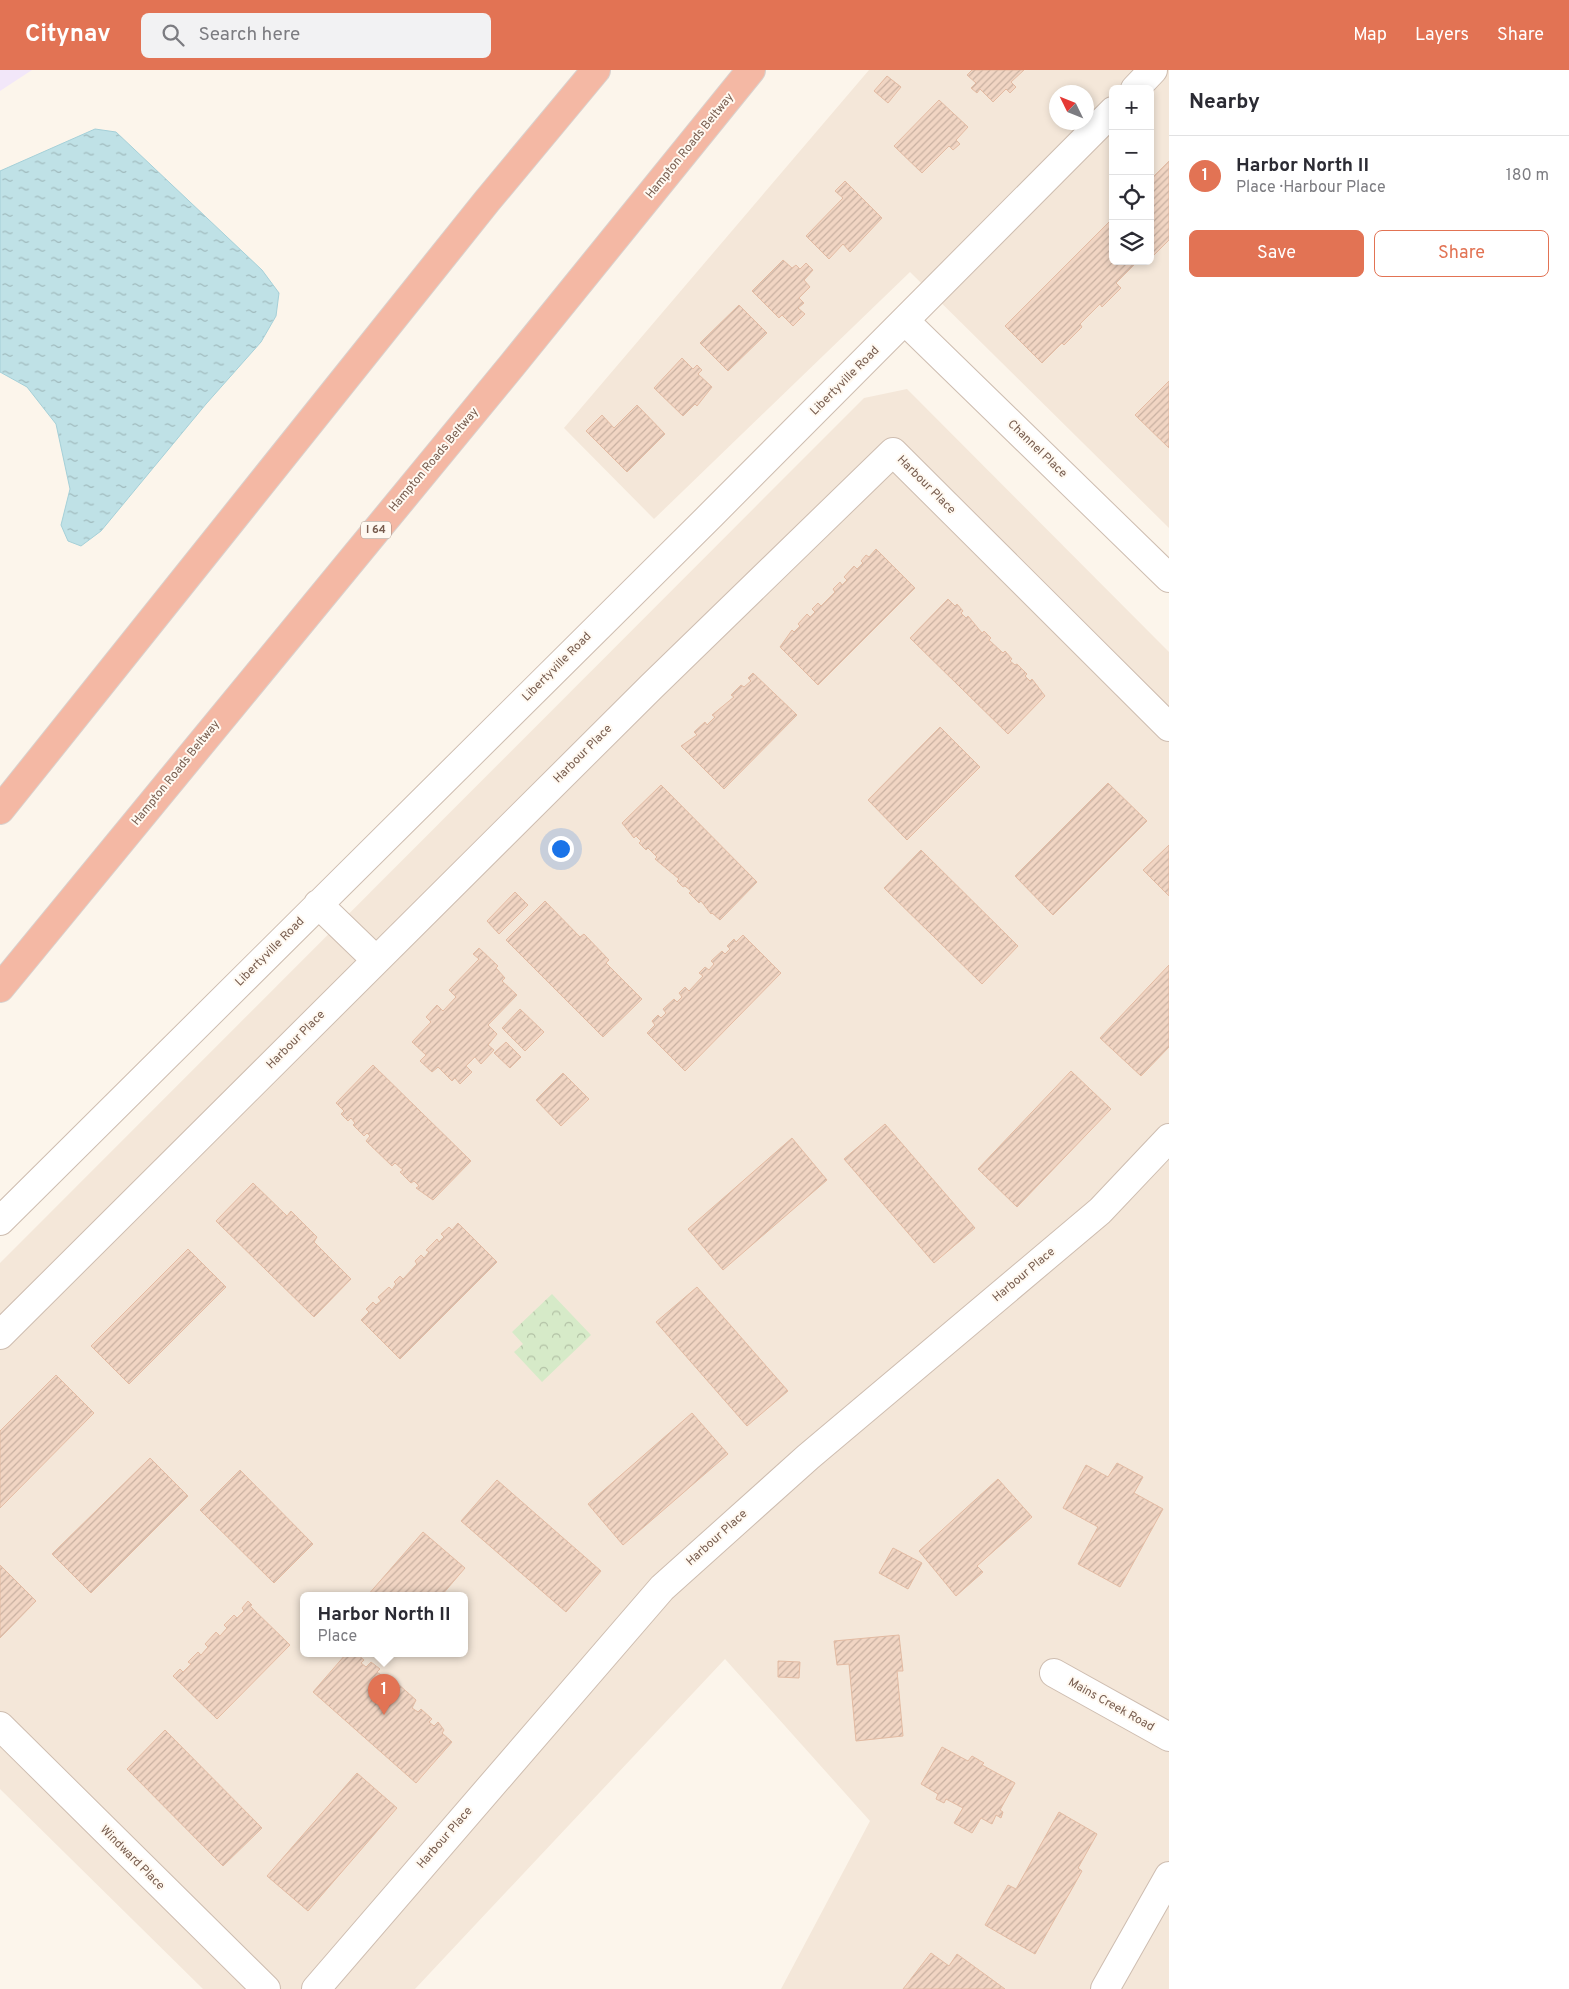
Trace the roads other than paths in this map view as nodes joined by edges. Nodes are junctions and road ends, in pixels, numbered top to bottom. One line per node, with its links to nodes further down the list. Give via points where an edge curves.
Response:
1 (596, 70): 9 (highway)
2 (751, 70): 12 (highway, Hampton Roads Beltway / I 64)
3 (1153, 70): 4 (street)
4 (1139, 85)
5 (1109, 115): 6 (street, Libertyville Road)
6 (905, 321): 7 (street, Channel Place); 10 (street, Libertyville Road)
7 (1169, 578)
8 (1166, 716): 11 (street, Harbour Place, via 893,452)
9 (0, 810)
10 (318, 904): 11 (street); 14 (street, Libertyville Road)
11 (376, 960): 15 (street, Harbour Place)
12 (0, 988)
13 (1169, 1138): 21 (street, Harbour Place, via 1100,1211 801,1463 662,1588)
14 (0, 1221)
15 (0, 1335)
16 (1054, 1673): 18 (street, Mains Creek Road)
17 (0, 1726): 20 (street, Windward Place)
18 (1169, 1737)
19 (1169, 1876): 22 (street)
20 (266, 1989)
21 (316, 1989)
22 (1105, 1989)

